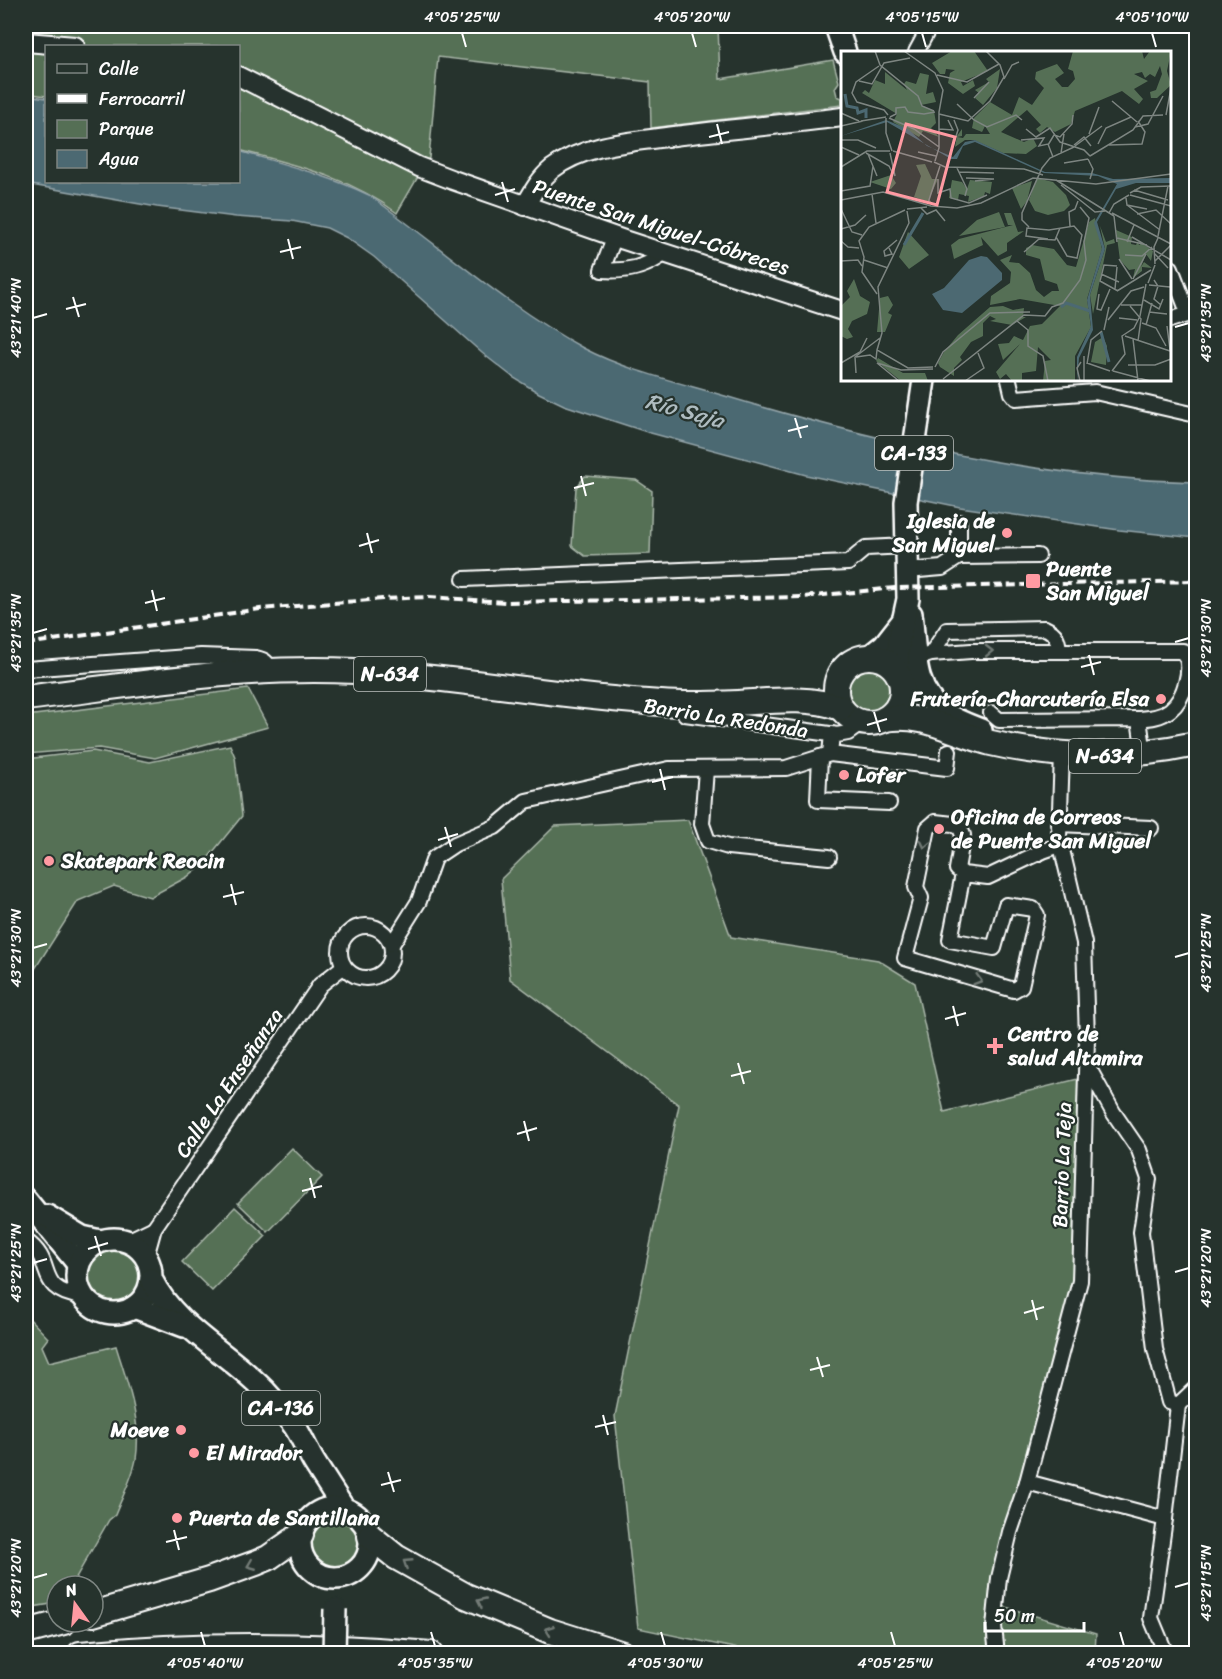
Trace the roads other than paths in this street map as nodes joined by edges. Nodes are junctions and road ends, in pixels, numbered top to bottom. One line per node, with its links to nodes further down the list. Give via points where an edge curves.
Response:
1 (836, 26): 5 (main road)
2 (930, 26): 6 (street)
3 (26, 42): 4 (street)
4 (63, 45)
5 (844, 51)
6 (917, 51)
7 (240, 77): 9 (street, Puente San Miguel-Cóbreces, via 419,167)
8 (841, 117): 9 (street, via 747,126 583,152 538,182)
9 (525, 206): 10 (street, Puente San Miguel-Cóbreces)
10 (615, 236): 11 (street, Puente San Miguel-Cóbreces); 11 (street, via 602,270 620,272 636,268)
11 (665, 253): 13 (street, Puente San Miguel-Cóbreces)
12 (1172, 268): 14 (street)
13 (841, 310)
14 (1193, 313): 15 (street)
15 (1171, 320)
16 (924, 381): 21 (main road, CA-133, via 906,502)
17 (1009, 381): 18 (street, via 1016,398)
18 (1093, 386): 19 (street)
19 (1197, 415)
20 (959, 522): 23 (street)
21 (907, 546): 24 (main road, CA-133); 25 (street, via 866,548 848,563)
22 (1038, 556): 23 (street)
23 (959, 557): 24 (street, via 942,568)
24 (907, 571): 26 (main road, CA-133)
25 (464, 579)
26 (908, 598): 27 (main road, CA-133); 29 (main road, N-634, via 912,620)
27 (902, 622): 29 (main road, CA-133); 29 (main road, CA-133, via 884,645)
28 (1059, 650): 29 (street, one-way to 28); 29 (street, via 1058,639 1045,628 947,630); 38 (street, via 1183,651 1188,657 1189,674 1172,709 1153,718)
29 (900, 668): 32 (highway, N-634, via 858,659 842,671); 39 (highway, via 897,708); 40 (highway, N-634, via 916,709); 44 (main road, N-634, via 942,711)
30 (26, 669): 31 (street, via 201,656 265,659)
31 (270, 671): 33 (highway, N-634); 34 (highway, N-634, via 354,671)
32 (837, 681): 35 (highway, N-634, via 807,694); 36 (highway)
33 (26, 698)
34 (621, 700): 35 (highway, N-634); 41 (street, Barrio La Redonda, via 690,715)
35 (754, 702): 36 (highway, N-634, via 809,701)
36 (841, 708): 39 (highway, N-634, via 850,718)
37 (991, 713): 38 (street, via 999,720)
38 (1139, 719): 46 (street)
39 (873, 721): 40 (highway, N-634, via 909,717); 41 (street, via 848,733)
40 (941, 726): 44 (highway, N-634, via 989,742)
41 (832, 734): 47 (street)
42 (1186, 746): 46 (highway, N-634)
43 (949, 751): 47 (street, via 947,768)
44 (1035, 751): 45 (highway, N-634)
45 (1062, 754): 46 (highway, N-634); 50 (street, Barrio La Teja)
46 (1144, 754)
47 (825, 756): 48 (street, via 786,768); 49 (street, via 818,800)
48 (706, 769): 53 (street, via 702,824 708,841 728,847); 55 (street, via 669,769 526,801 495,826 454,844 434,858 418,902)
49 (889, 803)
50 (1058, 824): 51 (street); 52 (street, Barrio La Teja)
51 (1151, 828)
52 (1060, 845): 54 (street, via 988,877); 57 (street, Barrio La Teja, via 1084,943)
53 (829, 857)
54 (963, 874): 54 (street, one-way to 54, via 957,869 963,835 960,828 935,822 928,828 916,887 921,898 905,958 1014,990 1021,986 1037,915 1033,909 1006,905 994,948 950,940)
55 (392, 944): 56 (street, via 389,966 375,977 358,977); 56 (street, via 382,931 359,927 341,943 340,959)
56 (344, 966): 59 (street, Calle La Enseñanza, via 320,985)
57 (1087, 1065): 70 (street, via 1139,1150 1149,1179 1141,1232 1146,1289 1155,1349 1169,1402); 72 (street, Barrio La Teja, via 1080,1281)
58 (27, 1202): 61 (main road, via 67,1229); 64 (main road)
59 (154, 1228): 62 (street, Calle La Enseñanza); 63 (street, Calle La Enseñanza)
60 (26, 1241): 66 (street, via 42,1257 50,1283)
61 (100, 1241): 62 (main road); 64 (main road, via 87,1250)
62 (128, 1241): 63 (main road)
63 (146, 1257): 65 (main road)
64 (78, 1264): 66 (main road, via 76,1281)
65 (151, 1279): 67 (main road, via 146,1295); 68 (main road, via 159,1295)
66 (82, 1297): 67 (main road, via 107,1313)
67 (134, 1307): 68 (main road)
68 (189, 1328): 71 (main road, CA-136, via 264,1389 296,1429)
69 (1197, 1388): 70 (street)
70 (1178, 1405): 74 (street)
71 (313, 1461): 73 (main road); 75 (main road, via 317,1489)
72 (1027, 1482): 74 (street); 87 (street, Barrio La Teja, via 999,1578 994,1627)
73 (344, 1509): 75 (main road, via 321,1511); 76 (main road, via 361,1519)
74 (1165, 1519): 88 (street, via 1151,1618)
75 (306, 1526): 78 (main road, via 300,1546 307,1564); 80 (highway, one-way to 80, via 268,1558)
76 (370, 1536): 77 (main road, via 364,1563); 86 (highway, one-way to 76, via 550,1631 491,1607 424,1574)
77 (349, 1575): 78 (main road); 79 (main road)
78 (324, 1576): 79 (main road)
79 (335, 1609): 84 (main road, bridge)
80 (105, 1610)
81 (45, 1627): 82 (highway)
82 (26, 1632)
83 (80, 1653): 85 (highway, via 261,1646)
84 (334, 1653)
85 (431, 1653)
86 (624, 1653)
87 (997, 1653)
88 (1166, 1653)

